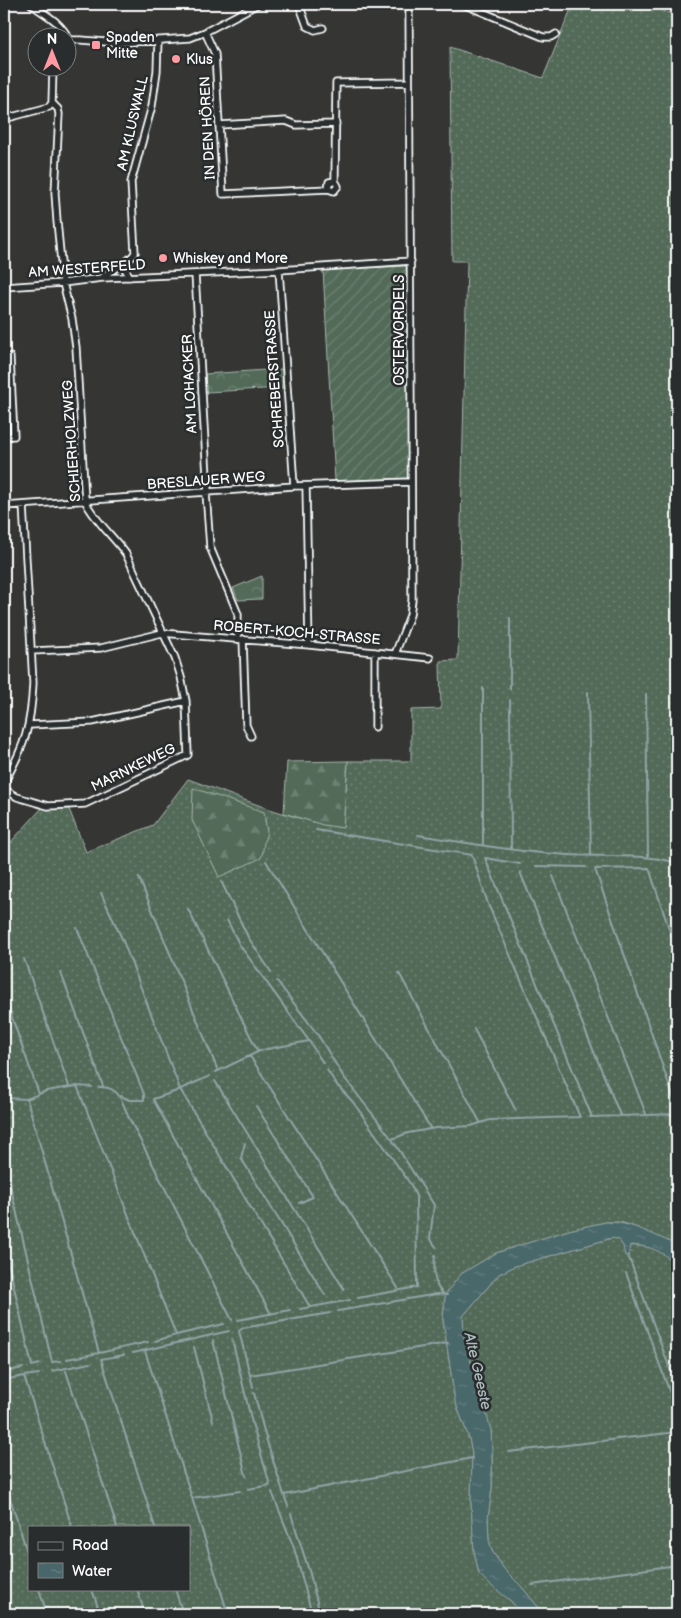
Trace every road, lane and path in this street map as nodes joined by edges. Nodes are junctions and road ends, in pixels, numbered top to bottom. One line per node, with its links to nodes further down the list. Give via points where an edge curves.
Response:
1 (31, 4): 6 (street)
2 (258, 4): 8 (street)
3 (299, 4): 7 (street, via 306,26 315,30)
4 (409, 4): 13 (street, OSTERVORDELS)
5 (463, 4): 9 (street, via 543,37 550,38)
6 (63, 28)
7 (324, 28)
8 (206, 32): 10 (street, via 190,38); 17 (street, IN DEN HÖREN, via 215,54)
9 (556, 34)
10 (158, 40): 11 (street, via 118,43); 19 (street, AM KLUSWALL, via 152,106 132,182 135,253)
11 (78, 41)
12 (53, 78): 14 (street, SCHIERHOLZWEG)
13 (409, 82): 16 (street, via 336,83); 18 (street, OSTERVORDELS)
14 (52, 103): 15 (street, via 44,110); 24 (street, SCHIERHOLZWEG, via 59,114 55,192)
15 (4, 119)
16 (336, 124): 17 (street, via 296,126 286,121); 17 (street, IN DEN HÖREN, via 335,181 329,182 328,189 223,194)
17 (220, 125)
18 (411, 261): 20 (street, AM WESTERFELD); 28 (street, OSTERVORDELS)
19 (122, 264): 22 (street); 23 (street, AM KLUSWALL)
20 (279, 270): 21 (street, AM WESTERFELD); 29 (street, SCHREBERSTRASSE)
21 (195, 274): 22 (street, AM WESTERFELD); 31 (street, AM LOHACKER)
22 (130, 277): 23 (street, AM WESTERFELD)
23 (102, 278): 24 (street, AM WESTERFELD)
24 (64, 283): 25 (street, AM WESTERFELD); 32 (street, SCHIERHOLZWEG, via 76,347)
25 (4, 287)
26 (4, 357): 27 (street, via 10,357 14,436)
27 (4, 436)
28 (411, 482): 30 (street, BRESLAUER WEG); 40 (street, OSTERVORDELS, via 410,614)
29 (294, 486): 30 (street, BRESLAUER WEG); 31 (street, BRESLAUER WEG)
30 (306, 486): 37 (street)
31 (207, 493): 32 (street, BRESLAUER WEG); 36 (street, AM LOHACKER, via 210,547 238,614)
32 (85, 501): 33 (street, BRESLAUER WEG); 35 (street, SCHIERHOLZWEG, via 126,554)
33 (23, 505): 34 (street, BRESLAUER WEG); 38 (street)
34 (4, 506)
35 (162, 633): 36 (street, ROBERT-KOCH-STRASSE); 38 (street, ROBERT-KOCH-STRASSE, via 101,648); 42 (street, SCHIERHOLZWEG, via 175,658)
36 (241, 639): 37 (street, ROBERT-KOCH-STRASSE); 45 (street, AM LOHACKER, via 246,725)
37 (309, 645): 39 (street, ROBERT-KOCH-STRASSE)
38 (31, 651): 43 (street)
39 (375, 652): 40 (street, ROBERT-KOCH-STRASSE); 44 (street)
40 (395, 654): 41 (street, ROBERT-KOCH-STRASSE)
41 (430, 658)
42 (186, 701): 43 (street, via 92,722); 46 (street, SCHIERHOLZWEG)
43 (30, 725): 47 (street)
44 (375, 727)
45 (250, 736)
46 (188, 755): 48 (street, MARNKEWEG, via 85,804 48,806 17,797)
47 (4, 783)
48 (4, 789)

